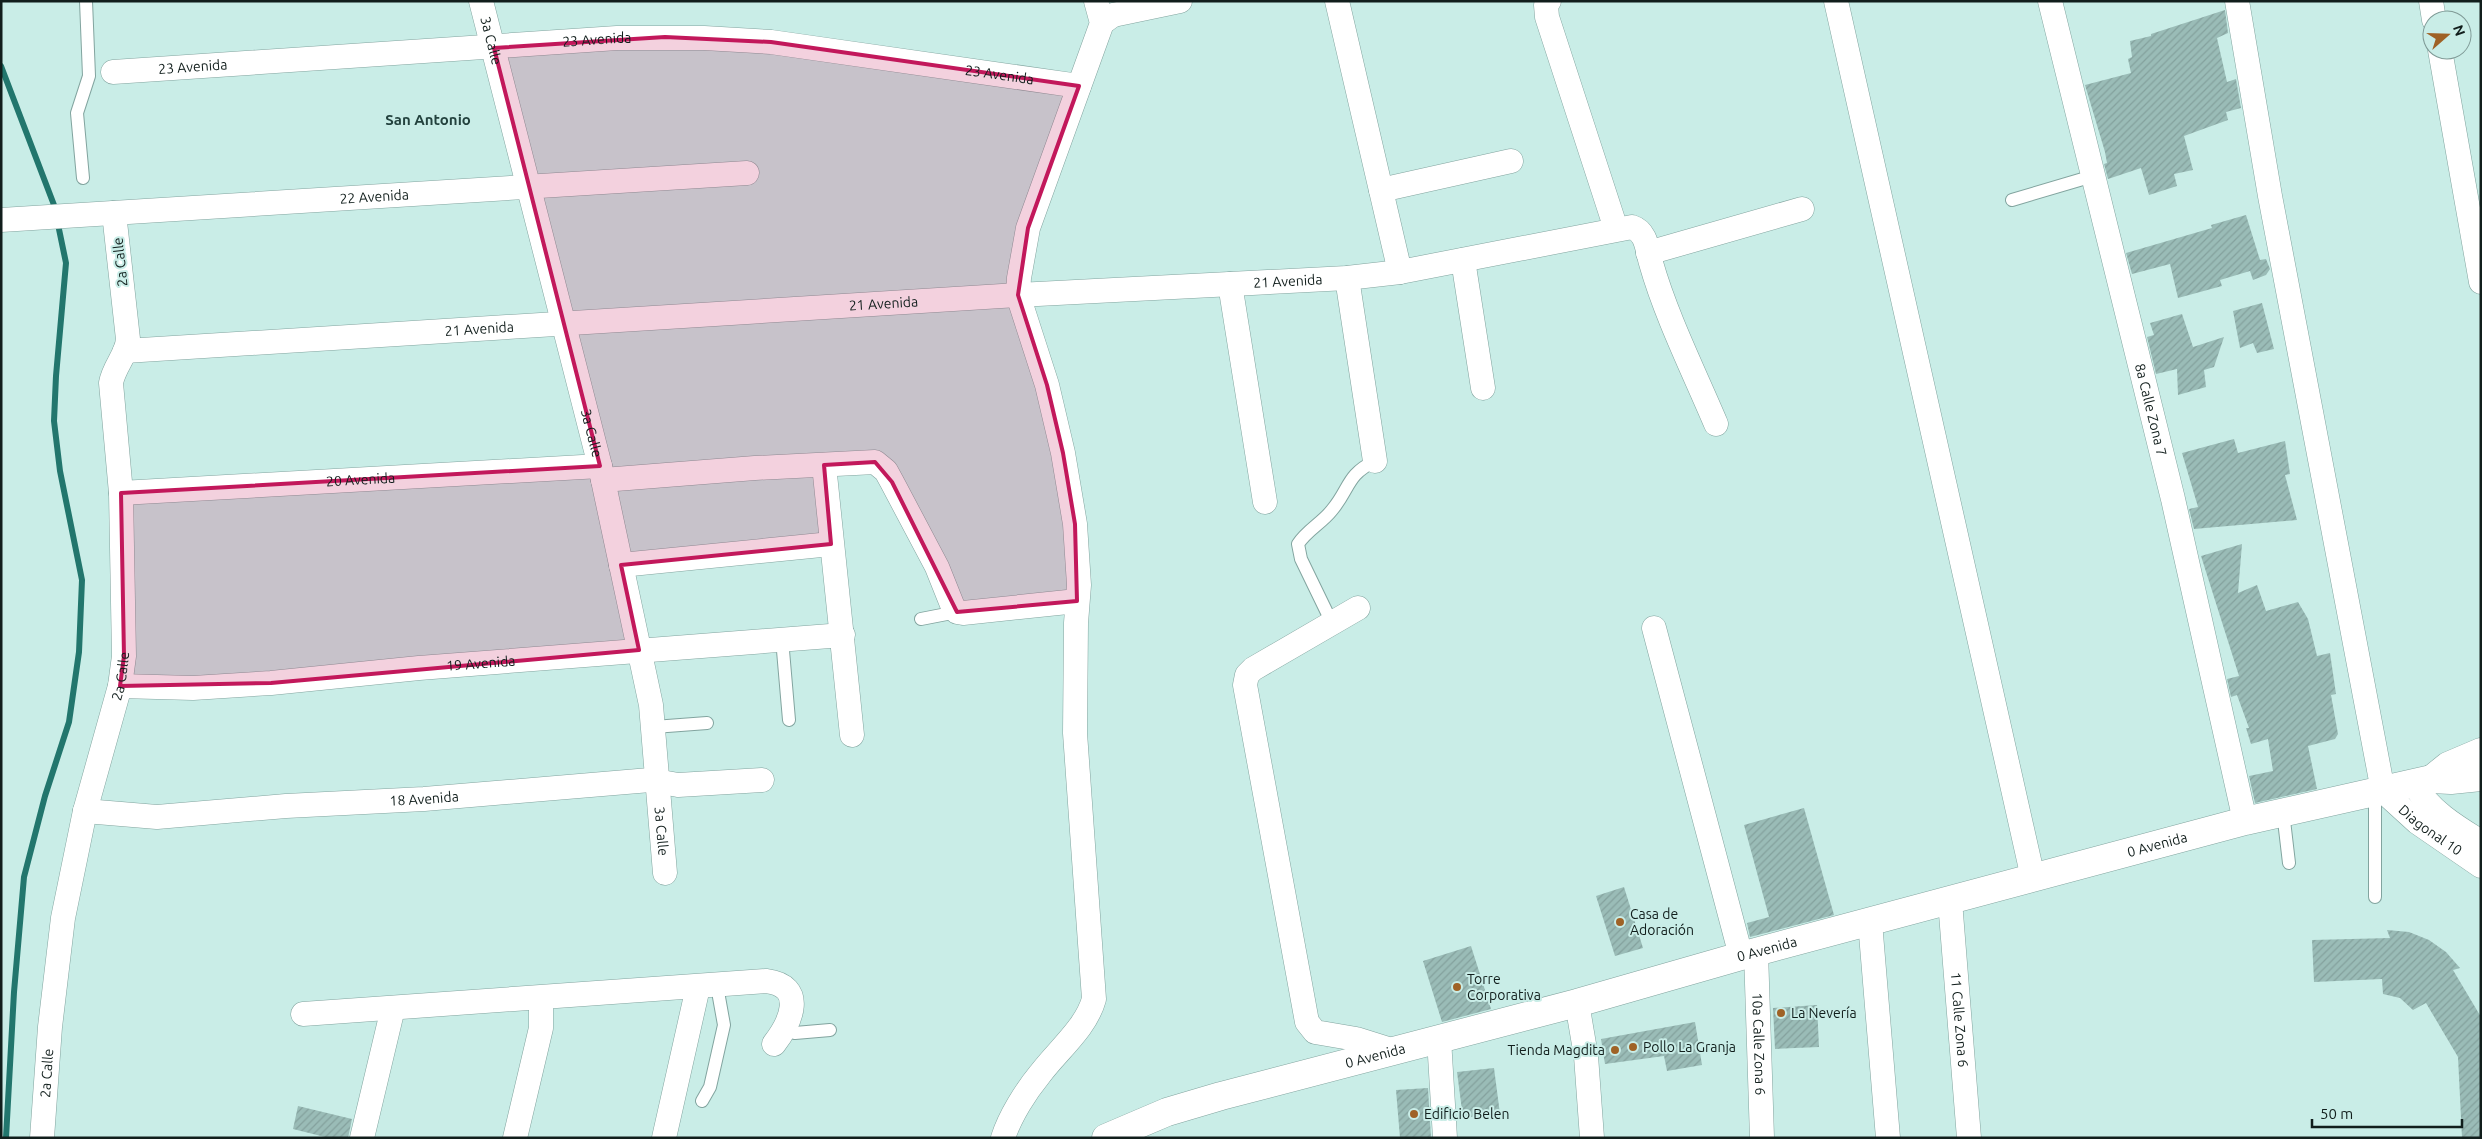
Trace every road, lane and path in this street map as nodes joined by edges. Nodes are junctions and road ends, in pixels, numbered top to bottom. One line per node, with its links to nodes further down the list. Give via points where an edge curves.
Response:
1 (86, 1): 17 (lane, via 89,76 77,113)
2 (481, 1): 10 (street, 3a Calle)
3 (1180, 1): 9 (street, via 1112,15)
4 (1337, 1): 19 (street)
5 (1549, 1): 24 (street, via 1547,17)
6 (1836, 1): 70 (street)
7 (2050, 1): 16 (street, 8a Calle Zona 7)
8 (2238, 1): 62 (street, via 2270,196)
9 (1099, 12): 13 (street)
10 (494, 48): 12 (street, 23 Avenida); 13 (street, 23 Avenida, via 617,38 761,41); 18 (street, 3a Calle)
11 (2442, 60): 29 (street)
12 (113, 72)
13 (1079, 86): 31 (street, via 1028,228)
14 (1511, 161): 19 (street)
15 (747, 173): 18 (street, 22 Avenida)
16 (2093, 176): 20 (lane); 65 (street, 8a Calle Zona 7, via 2173,499)
17 (83, 178)
18 (529, 188): 22 (street, 22 Avenida, via 396,193); 32 (street, 3a Calle)
19 (1382, 190): 27 (street)
20 (2012, 200)
21 (1802, 209): 25 (street)
22 (105, 214): 23 (street, 22 Avenida); 33 (street, 2a Calle, via 128,339)
23 (8, 220)
24 (1627, 229): 25 (street, via 1645,239); 26 (street, 21 Avenida)
25 (1648, 253): 35 (street, via 1654,276)
26 (1463, 260): 27 (street, 21 Avenida); 34 (street)
27 (1400, 272): 28 (street, 21 Avenida)
28 (1347, 278): 30 (street, 21 Avenida); 36 (street)
29 (2481, 282)
30 (1230, 284): 31 (street, 21 Avenida); 40 (street)
31 (1018, 296): 32 (street, 21 Avenida); 43 (street, via 1047,385 1063,453 1075,524)
32 (565, 323): 33 (street, 21 Avenida); 38 (street, 3a Calle)
33 (125, 351): 39 (street, 2a Calle, via 113,371 111,382)
34 (1483, 388)
35 (1716, 424)
36 (1375, 460): 47 (lane, via 1353,475 1338,504 1298,544 1300,559)
37 (824, 465): 38 (street, 20 Avenida); 41 (street); 45 (street, 20 Avenida, via 868,461 880,465 932,556)
38 (601, 473): 39 (street, 20 Avenida); 42 (street, 3a Calle)
39 (121, 493): 52 (street, 2a Calle, via 124,656)
40 (1265, 502)
41 (831, 544): 42 (street); 49 (street)
42 (621, 565): 51 (street, 3a Calle)
43 (1078, 601): 45 (street); 90 (street, via 1075,733 1094,999 1081,1025 1039,1075)
44 (1358, 608): 47 (street)
45 (957, 612): 46 (lane)
46 (921, 619)
47 (1332, 623): 84 (street, via 1253,669 1247,675 1245,685 1307,1022 1315,1032 1356,1039)
48 (1654, 628): 74 (street, 10a Calle Zona 6)
49 (843, 635): 50 (street, 19 Avenida); 56 (street)
50 (782, 640): 51 (street, 19 Avenida); 53 (lane)
51 (639, 650): 52 (street, 19 Avenida, via 271,683 193,688); 55 (street, 3a Calle)
52 (120, 686): 63 (street, 2a Calle)
53 (789, 720)
54 (707, 723): 55 (lane)
55 (654, 727): 60 (street, 3a Calle)
56 (852, 735)
57 (2481, 752): 61 (street)
58 (2481, 777): 61 (street)
59 (762, 780): 60 (street, 18 Avenida, via 678,785)
60 (656, 781): 63 (street, 18 Avenida, via 157,817); 69 (street, 3a Calle)
61 (2423, 781): 62 (street, 0 Avenida); 66 (street, Diagonal 10, via 2420,794 2439,814)
62 (2379, 792): 64 (street, 0 Avenida); 68 (street, Diagonal 10); 71 (lane)
63 (85, 811): 86 (street, 2a Calle, via 63,918)
64 (2284, 812): 65 (street, 0 Avenida); 67 (lane)
65 (2245, 820): 70 (street, 0 Avenida)
66 (2481, 842)
67 (2289, 863)
68 (2481, 866)
69 (665, 873)
70 (2033, 878): 72 (street, 0 Avenida)
71 (2375, 897)
72 (1950, 901): 73 (street, 0 Avenida); 96 (street, 11 Calle Zona 6)
73 (1870, 922): 74 (street, 0 Avenida); 95 (street)
74 (1748, 954): 77 (street, 0 Avenida); 94 (street, 10a Calle Zona 6)
75 (708, 986): 76 (street); 80 (street, via 766,981 783,984 792,999); 85 (lane, via 724,1025 710,1087); 89 (street)
76 (541, 998): 78 (street); 88 (street, via 541,1028)
77 (1577, 1003): 82 (street, 0 Avenida); 93 (street, via 1586,1056)
78 (393, 1008): 79 (street); 87 (street)
79 (303, 1014)
80 (787, 1024): 81 (lane, via 787,1029 793,1033); 83 (street)
81 (830, 1030)
82 (1439, 1039): 84 (street, 0 Avenida); 92 (street)
83 (774, 1044)
84 (1391, 1050): 91 (street, 0 Avenida, via 1167,1112)
85 (702, 1101)
86 (42, 1138)
87 (362, 1138)
88 (516, 1138)
89 (664, 1138)
90 (1003, 1138)
91 (1106, 1138)
92 (1445, 1138)
93 (1592, 1138)
94 (1762, 1138)
95 (1888, 1138)
96 (1969, 1138)

